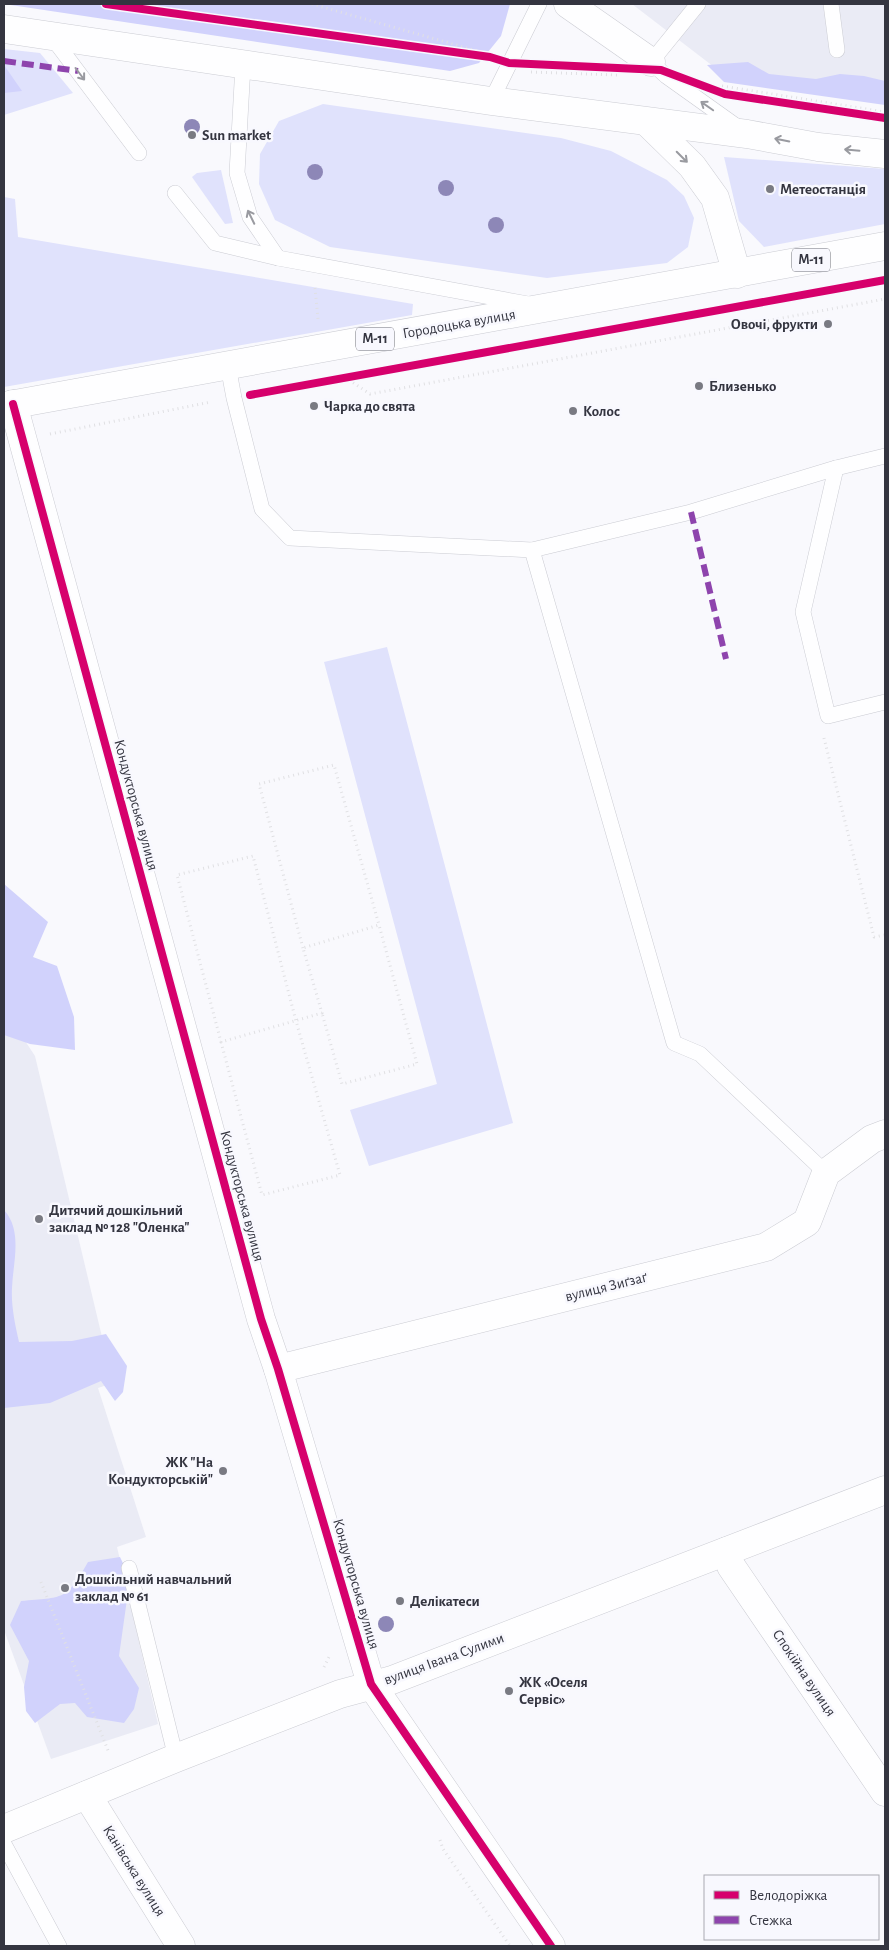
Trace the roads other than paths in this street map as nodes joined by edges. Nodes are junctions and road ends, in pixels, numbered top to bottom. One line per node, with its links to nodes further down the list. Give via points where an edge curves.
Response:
1 (539, 4): 10 (lane)
2 (568, 4): 9 (street)
3 (698, 4): 9 (lane)
4 (832, 4): 7 (lane)
5 (4, 29): 6 (street)
6 (50, 35): 8 (street); 13 (lane, one-way to 13)
7 (837, 50)
8 (243, 65): 10 (street); 17 (lane, one-way to 8, via 250,217 237,173)
9 (656, 66): 12 (lane, one-way to 9)
10 (491, 101): 11 (street)
11 (647, 122): 12 (street); 18 (street, one-way to 18, via 692,166 715,198)
12 (747, 134): 14 (street, one-way to 12, via 818,147)
13 (138, 153)
14 (885, 154)
15 (175, 193): 17 (lane, via 215,243)
16 (885, 246): 18 (street, Городоцька вулиця / М-11)
17 (278, 258): 19 (lane)
18 (738, 274): 19 (street, Городоцька вулиця / М-11)
19 (549, 308): 20 (street, Городоцька вулиця / М-11)
20 (228, 366): 21 (street, Городоцька вулиця / М-11); 24 (lane, via 262,509 290,538)
21 (9, 405): 28 (street, Кондукторська вулиця, via 261,1319)
22 (885, 456): 23 (lane)
23 (836, 468): 24 (lane, via 691,512); 25 (lane, via 803,612 828,716)
24 (532, 550): 27 (lane, via 674,1044 700,1054)
25 (885, 702)
26 (885, 1134): 27 (street, via 872,1139)
27 (826, 1173): 28 (street, вулиця Зиґзаґ, via 807,1222 766,1247)
28 (278, 1369): 32 (street, Кондукторська вулиця)
29 (885, 1490): 30 (street, вулиця Івана Сулими)
30 (727, 1551): 32 (street, вулиця Івана Сулими, via 401,1676); 34 (street, Спокійна вулиця, via 732,1566)
31 (129, 1568): 33 (lane)
32 (371, 1684): 33 (street, вулиця Івана Сулими); 40 (street, Кондукторська вулиця)
33 (176, 1758): 35 (street, вулиця Івана Сулими)
34 (885, 1792)
35 (87, 1795): 36 (street, вулиця Івана Сулими); 39 (street, Канівська вулиця)
36 (4, 1829)
37 (4, 1844): 38 (lane)
38 (58, 1946)
39 (181, 1946)
40 (551, 1946)

